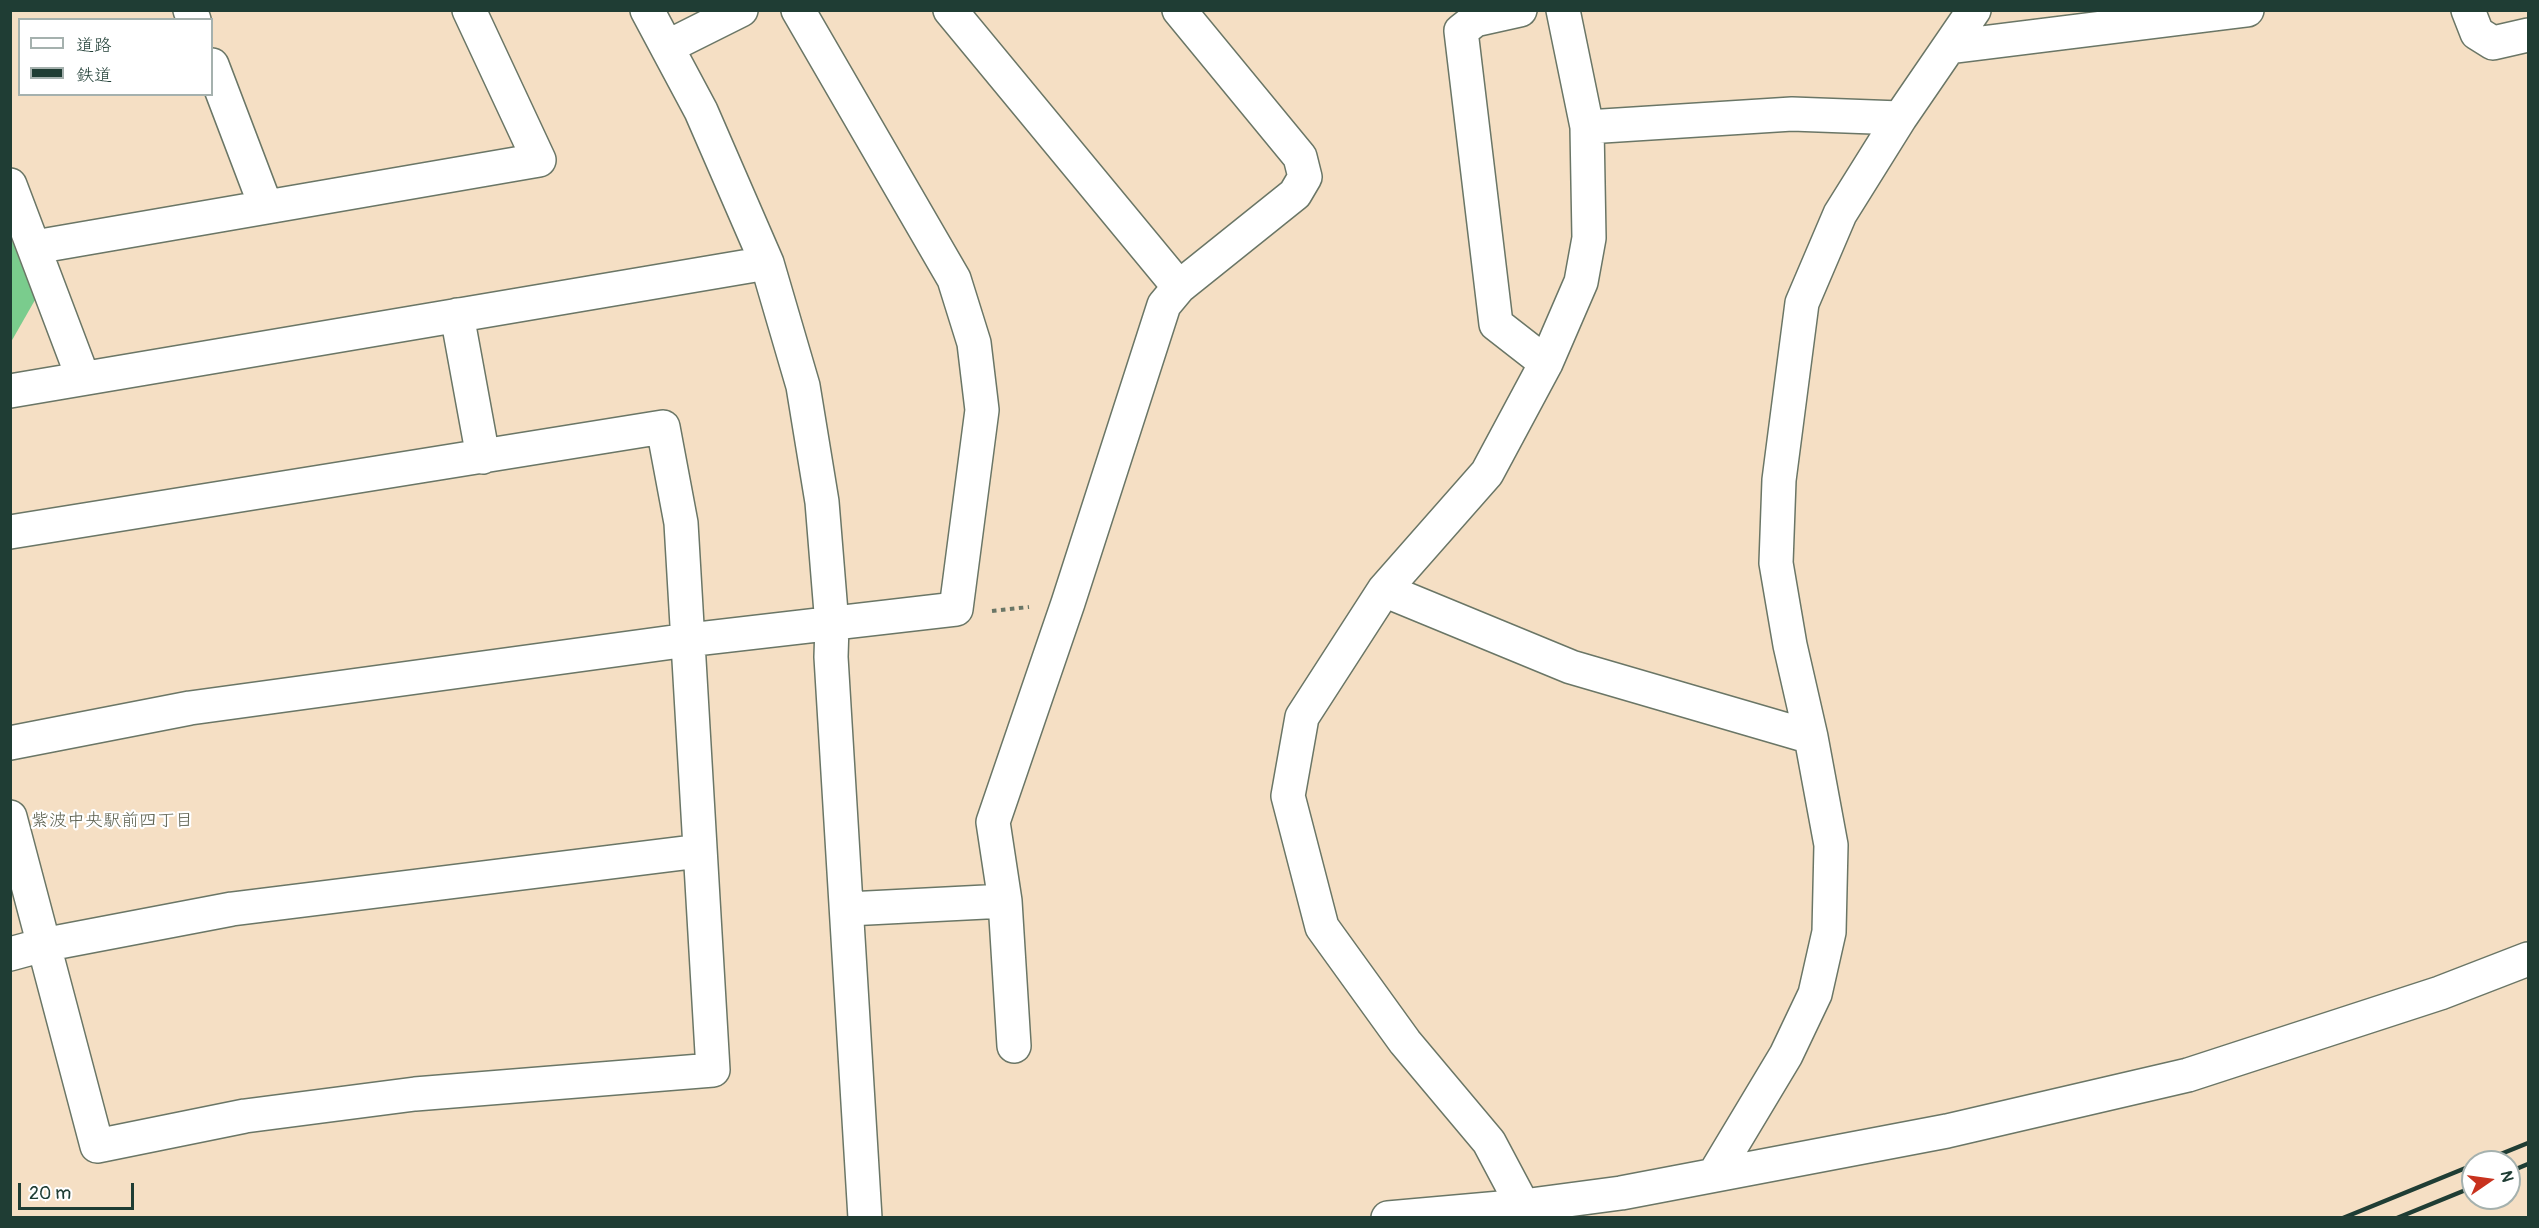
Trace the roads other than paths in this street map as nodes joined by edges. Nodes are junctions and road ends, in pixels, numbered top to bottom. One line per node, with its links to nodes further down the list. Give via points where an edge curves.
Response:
1 (469, 10): 19 (street, via 539,159)
2 (647, 10): 13 (street)
3 (741, 10): 13 (street)
4 (798, 10): 30 (street, via 954,279 974,343 982,410 956,609)
5 (950, 10): 22 (street)
6 (1179, 10): 22 (street, via 1300,157 1305,177 1295,194)
7 (1520, 10): 24 (street, via 1475,20 1461,31 1496,324)
8 (1563, 10): 17 (street)
9 (1974, 10): 14 (street)
10 (2247, 10): 14 (street)
11 (2468, 10): 12 (street, via 2477,33 2493,44)
12 (2529, 35)
13 (667, 47): 21 (street, via 701,111)
14 (1949, 47): 16 (street)
15 (213, 68): 19 (street)
16 (1900, 118): 17 (street, via 1792,114); 32 (street, via 1840,214 1802,303 1779,480 1776,563)
17 (1587, 127): 24 (street, via 1589,238 1581,282)
18 (10, 185): 20 (street)
19 (266, 207): 20 (street)
20 (35, 247): 25 (street)
21 (767, 263): 23 (street); 30 (street, via 804,386 822,502)
22 (1179, 287): 36 (street, via 1164,304 993,822)
23 (457, 315): 25 (street); 27 (street)
24 (1546, 363): 29 (street, via 1487,473)
25 (84, 378): 26 (street)
26 (10, 391)
27 (483, 457): 28 (street); 31 (street, via 663,427 681,523)
28 (10, 532)
29 (1384, 590): 32 (street, via 1571,667); 43 (street, via 1302,717 1288,796 1322,927 1405,1042 1489,1142)
30 (832, 625): 31 (street); 37 (street)
31 (688, 640): 33 (street, via 190,708); 35 (street)
32 (1811, 737): 42 (street, via 1831,845 1827,942 1815,994 1786,1055)
33 (10, 743)
34 (10, 816): 38 (street)
35 (700, 851): 38 (street, via 232,909); 38 (street, via 713,1070 415,1094 245,1116 97,1146)
36 (1005, 901): 37 (street); 41 (street)
37 (848, 909): 44 (street)
38 (43, 945): 39 (street)
39 (10, 954)
40 (2529, 959): 42 (street, via 2440,993 2188,1075 1947,1131)
41 (1014, 1046)
42 (1714, 1174): 43 (street, via 1621,1193)
43 (1523, 1206): 45 (street)
44 (865, 1218)
45 (1388, 1218)

